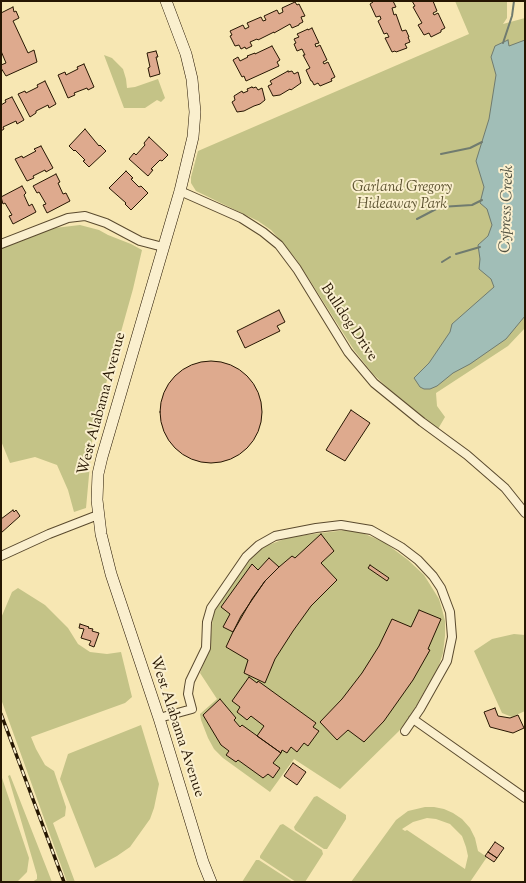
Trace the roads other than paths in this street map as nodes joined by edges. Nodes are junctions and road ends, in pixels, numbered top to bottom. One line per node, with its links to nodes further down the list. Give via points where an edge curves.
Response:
1 (166, 1): 2 (main road, West Alabama Avenue, via 186,54 194,96 193,137)
2 (180, 191): 4 (main road, West Alabama Avenue); 5 (street, Bulldog Drive, via 237,216 279,245 297,269 348,352 374,383 467,455 505,488)
3 (1, 244): 4 (street, via 68,218 85,216)
4 (163, 247): 6 (main road, West Alabama Avenue, via 102,457 97,488)
5 (525, 513)
6 (98, 514): 7 (street); 8 (main road, West Alabama Avenue, via 104,550)
7 (1, 556)
8 (159, 718): 9 (street, via 192,709 188,694 190,681 206,648 207,622 211,608 246,557 259,545 275,536 341,525 371,530 401,547 433,576 446,600 452,624 447,661); 12 (main road, West Alabama Avenue)
9 (413, 719): 10 (street); 11 (street)
10 (405, 731)
11 (525, 798)
12 (211, 882)

